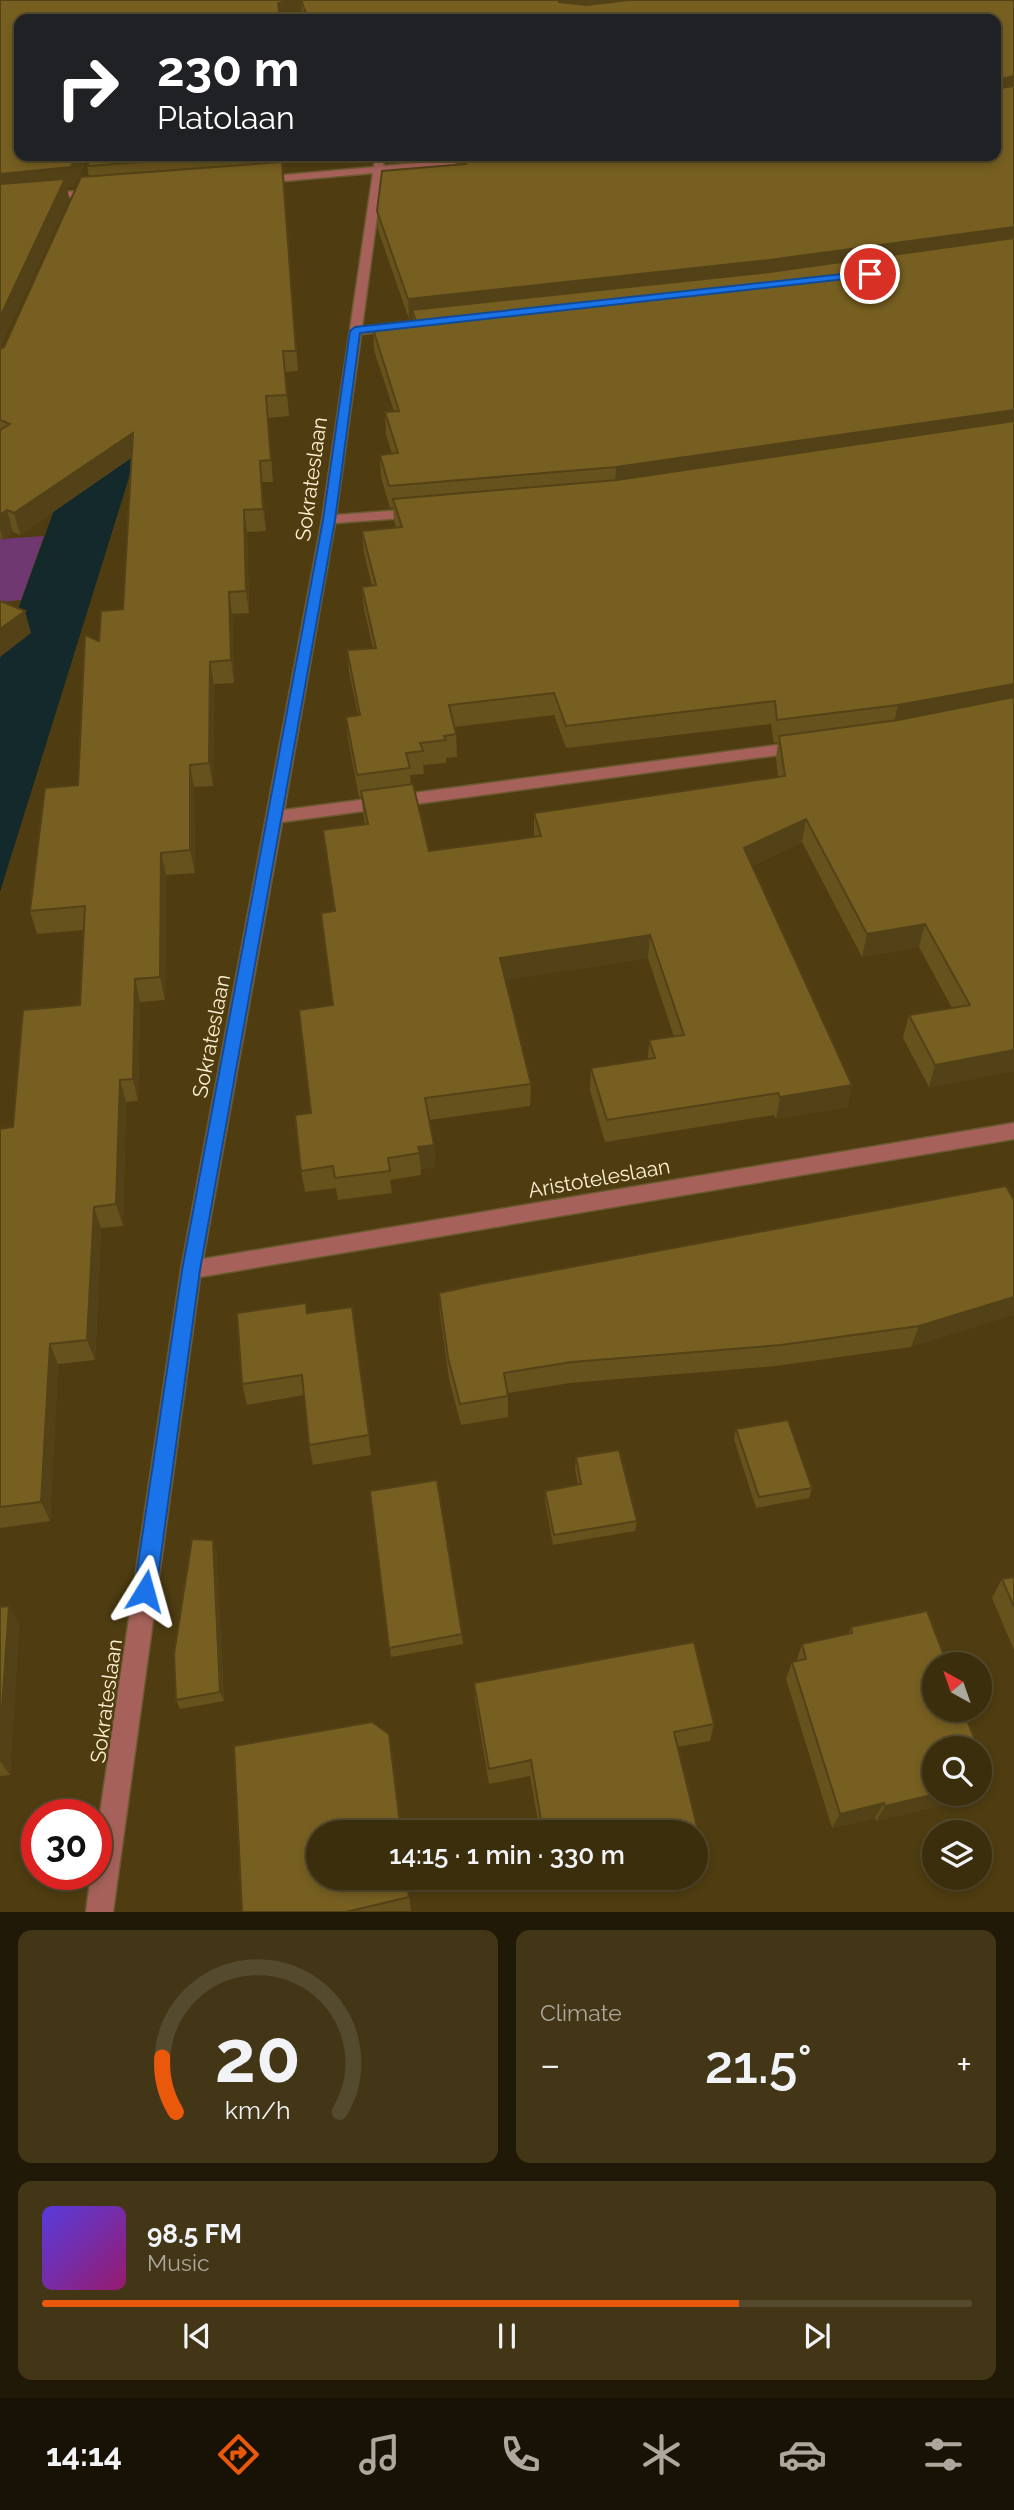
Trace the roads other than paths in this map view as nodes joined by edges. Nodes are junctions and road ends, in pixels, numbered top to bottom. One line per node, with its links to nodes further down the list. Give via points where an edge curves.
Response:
1 (484, 161): 2 (street)
2 (379, 163): 3 (street); 9 (street, Sokrateslaan)
3 (255, 180)
4 (81, 189): 5 (street); 6 (street); 7 (street)
5 (115, 190)
6 (0, 198)
7 (73, 205)
8 (450, 321): 9 (street)
9 (355, 331): 11 (street, Sokrateslaan)
10 (424, 512): 11 (street)
11 (329, 520): 13 (street, Sokrateslaan)
12 (810, 746): 13 (street)
13 (275, 817): 15 (street, Sokrateslaan)
14 (1014, 1131): 15 (street, Aristoteleslaan)
15 (191, 1270): 16 (street, Sokrateslaan)
16 (99, 1912)

